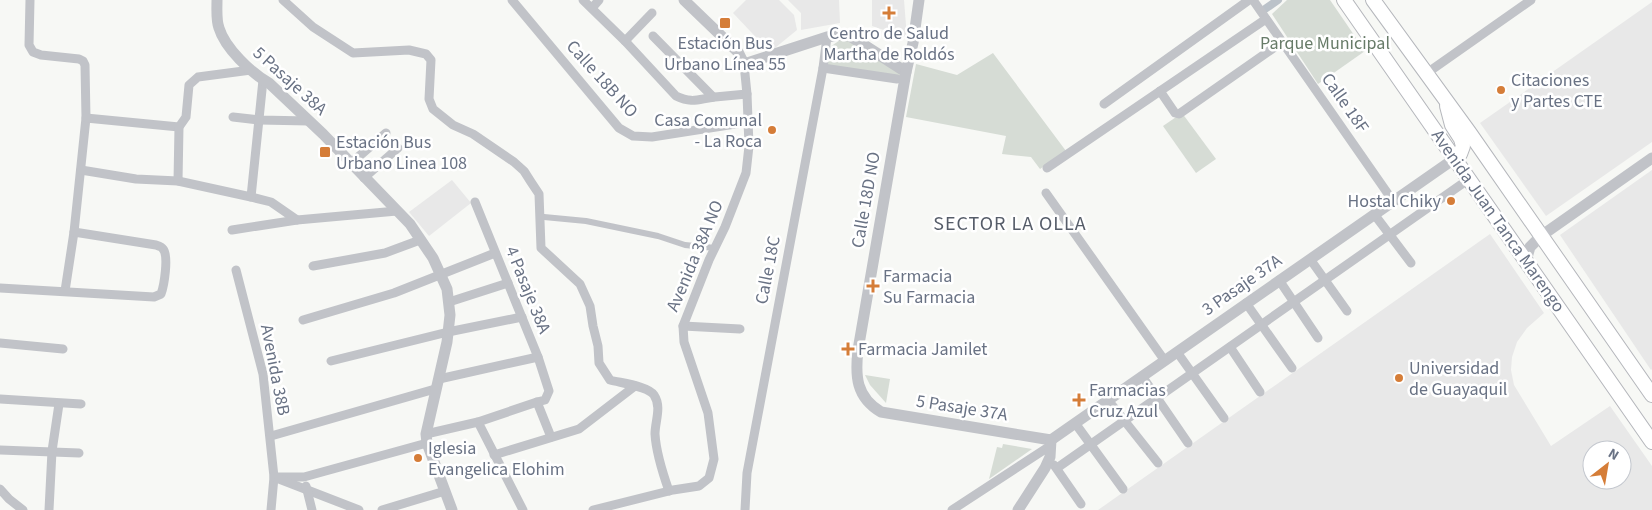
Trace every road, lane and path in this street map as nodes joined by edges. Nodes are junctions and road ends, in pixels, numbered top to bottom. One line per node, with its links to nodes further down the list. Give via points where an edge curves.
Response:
1 (30, 0): 34 (street, via 29,45 33,52 83,61 85,65)
2 (216, 0): 23 (street, 5 Pasaje 38A, via 218,28 234,54)
3 (283, 0): 97 (street, via 313,27 353,53 409,50 426,54 431,60 429,99 433,109 524,171 539,194 541,248 580,284 589,302 599,363 610,380)
4 (512, 0): 37 (street, Calle 18B NO, via 619,128 633,136 652,137)
5 (584, 0): 14 (street)
6 (599, 0): 14 (street)
7 (684, 0): 21 (street, via 738,52)
8 (919, 0): 24 (street, Calle 18D NO)
9 (1249, 0): 32 (street)
10 (1253, 0): 16 (street, Calle 18F)
11 (1344, 0): 41 (main road, Avenida Juan Tanca Marengo)
12 (1373, 0): 25 (main road, Avenida Juan Tanca Marengo)
13 (1531, 0): 25 (street)
14 (592, 8): 19 (street)
15 (652, 13): 19 (street)
16 (1266, 19): 20 (street, Calle 18F); 28 (street)
17 (653, 36): 30 (street)
18 (827, 37): 21 (street); 22 (street, Calle 18C); 24 (street, via 850,36)
19 (625, 41): 30 (street, via 676,96 686,101)
20 (1282, 42): 28 (street, via 1186,110 1176,114); 51 (street, Calle 18F)
21 (744, 64): 29 (street)
22 (824, 68): 26 (street); 142 (street, Calle 18C, via 747,472)
23 (251, 70): 27 (street, 5 Pasaje 38A); 38 (street, via 198,76 189,86 186,117)
24 (906, 72): 106 (street, Calle 18D NO, via 856,369 856,380)
25 (1427, 73): 31 (main road, Avenida Juan Tanca Marengo)
26 (897, 79)
27 (263, 80): 35 (street); 36 (street, 5 Pasaje 38A)
28 (1160, 91): 44 (street)
29 (747, 94): 30 (street); 37 (street)
30 (713, 97)
31 (1445, 98): 41 (main road, via 1452,125 1463,146); 60 (main road, Avenida Juan Tanca Marengo)
32 (1104, 104)
33 (233, 117): 35 (street)
34 (86, 118): 38 (street); 45 (street)
35 (259, 120): 36 (street); 50 (street)
36 (309, 121): 43 (street, 5 Pasaje 38A)
37 (748, 122): 62 (street, Avenida 38A NO, via 746,173)
38 (179, 127): 48 (street)
39 (386, 133): 43 (street)
40 (398, 148): 46 (street)
41 (1454, 158): 47 (main road, Avenida Juan Tanca Marengo); 51 (street, 3 Pasaje 37A)
42 (1652, 158): 60 (street)
43 (350, 164): 46 (street, 5 Pasaje 38A)
44 (1047, 168)
45 (81, 170): 48 (street, via 136,179); 58 (street)
46 (364, 178): 53 (street, 5 Pasaje 38A)
47 (1469, 179): 59 (street); 65 (main road, Avenida Juan Tanca Marengo)
48 (178, 181): 50 (street)
49 (1046, 193): 91 (street)
50 (251, 197): 56 (street, via 271,202)
51 (1393, 200): 54 (street, 3 Pasaje 37A)
52 (475, 202): 63 (street, 4 Pasaje 38A)
53 (397, 211): 56 (street); 61 (street, 5 Pasaje 38A)
54 (1374, 214): 59 (street); 64 (street, 3 Pasaje 37A)
55 (544, 217): 62 (street, via 586,221 685,245)
56 (297, 220): 57 (street)
57 (232, 230)
58 (74, 232): 74 (street); 74 (street, via 156,245 164,250 163,289 154,297)
59 (1389, 235): 66 (street); 71 (street)
60 (1541, 236): 65 (street, via 1530,247); 99 (main road, Avenida Juan Tanca Marengo)
61 (420, 240): 67 (street, via 385,253); 69 (street, 5 Pasaje 38A)
62 (715, 248): 82 (street, Avenida 38A NO)
63 (495, 253): 69 (street); 72 (street, 4 Pasaje 38A)
64 (1310, 259): 70 (street, 3 Pasaje 37A); 71 (street)
65 (1526, 261): 115 (main road, Avenida Juan Tanca Marengo)
66 (1411, 262)
67 (314, 266)
68 (236, 270): 111 (street, Avenida 38B, via 263,374)
69 (440, 274): 75 (street, 5 Pasaje 38A, via 448,289); 80 (street, via 394,293)
70 (1279, 280): 76 (street); 77 (street, 3 Pasaje 37A)
71 (1325, 280): 76 (street); 78 (street)
72 (508, 283): 75 (street); 79 (street, 4 Pasaje 38A)
73 (0, 288): 74 (street)
74 (65, 291)
75 (449, 302): 84 (street, 5 Pasaje 38A)
76 (1294, 302): 81 (street); 85 (street)
77 (1246, 303): 81 (street); 89 (street, 3 Pasaje 37A)
78 (1347, 311)
79 (522, 317): 84 (street); 90 (street, 4 Pasaje 38A)
80 (303, 320)
81 (1262, 325): 87 (street); 93 (street)
82 (683, 326): 83 (street); 129 (street, Avenida 38A NO, via 684,342 708,413 714,459 709,478 699,486)
83 (740, 329)
84 (448, 332): 92 (street); 96 (street, 5 Pasaje 38A)
85 (1318, 338)
86 (0, 343): 88 (street)
87 (1230, 347): 94 (street); 98 (street)
88 (63, 349)
89 (1177, 352): 91 (street, 3 Pasaje 37A); 94 (street)
90 (538, 357): 96 (street); 103 (street, 4 Pasaje 38A, via 549,391 545,400)
91 (1164, 360): 95 (street, 3 Pasaje 37A)
92 (331, 361)
93 (1292, 368)
94 (1192, 373): 100 (street); 107 (street)
95 (1142, 376): 100 (street); 102 (street, 3 Pasaje 37A)
96 (437, 384): 111 (street); 113 (street, 5 Pasaje 38A)
97 (635, 386): 112 (street, via 579,428); 129 (street, via 654,395 658,412 655,434)
98 (1260, 392)
99 (1652, 395)
100 (1157, 398): 108 (street); 114 (street)
101 (0, 399): 104 (street)
102 (1108, 400): 108 (street); 110 (street, 3 Pasaje 37A)
103 (537, 402): 109 (street); 112 (street)
104 (59, 404): 105 (street); 119 (street)
105 (81, 404)
106 (870, 404): 117 (street, 5 Pasaje 37A, via 881,412)
107 (1224, 418)
108 (1124, 421): 116 (street); 122 (street)
109 (478, 422): 113 (street); 121 (street)
110 (1075, 423): 116 (street); 117 (street, 3 Pasaje 37A)
111 (271, 436): 124 (street, Avenida 38B)
112 (551, 437): 121 (street)
113 (426, 439): 125 (street); 130 (street)
114 (1188, 442)
115 (1652, 442)
116 (1091, 444): 123 (street); 127 (street)
117 (1050, 448): 123 (street); 143 (street); 144 (street, via 1045,468)
118 (0, 450): 119 (street)
119 (52, 451): 120 (street); 134 (street)
120 (79, 453)
121 (494, 455): 140 (street)
122 (1158, 463)
123 (1057, 468): 131 (street)
124 (274, 477): 125 (street); 128 (street); 135 (street, Avenida 38B)
125 (304, 477): 128 (street)
126 (0, 489): 133 (street)
127 (1123, 489)
128 (306, 490): 136 (street); 137 (street)
129 (669, 491): 132 (street, Avenida 38A NO)
130 (445, 492): 138 (street); 139 (street)
131 (1082, 504)
132 (611, 508): 141 (street, Avenida 38A NO)
133 (23, 510)
134 (49, 510)
135 (271, 510)
136 (312, 510)
137 (359, 510)
138 (382, 510)
139 (452, 510)
140 (523, 510)
141 (594, 510)
142 (745, 510)
143 (952, 510)
144 (1018, 510)

